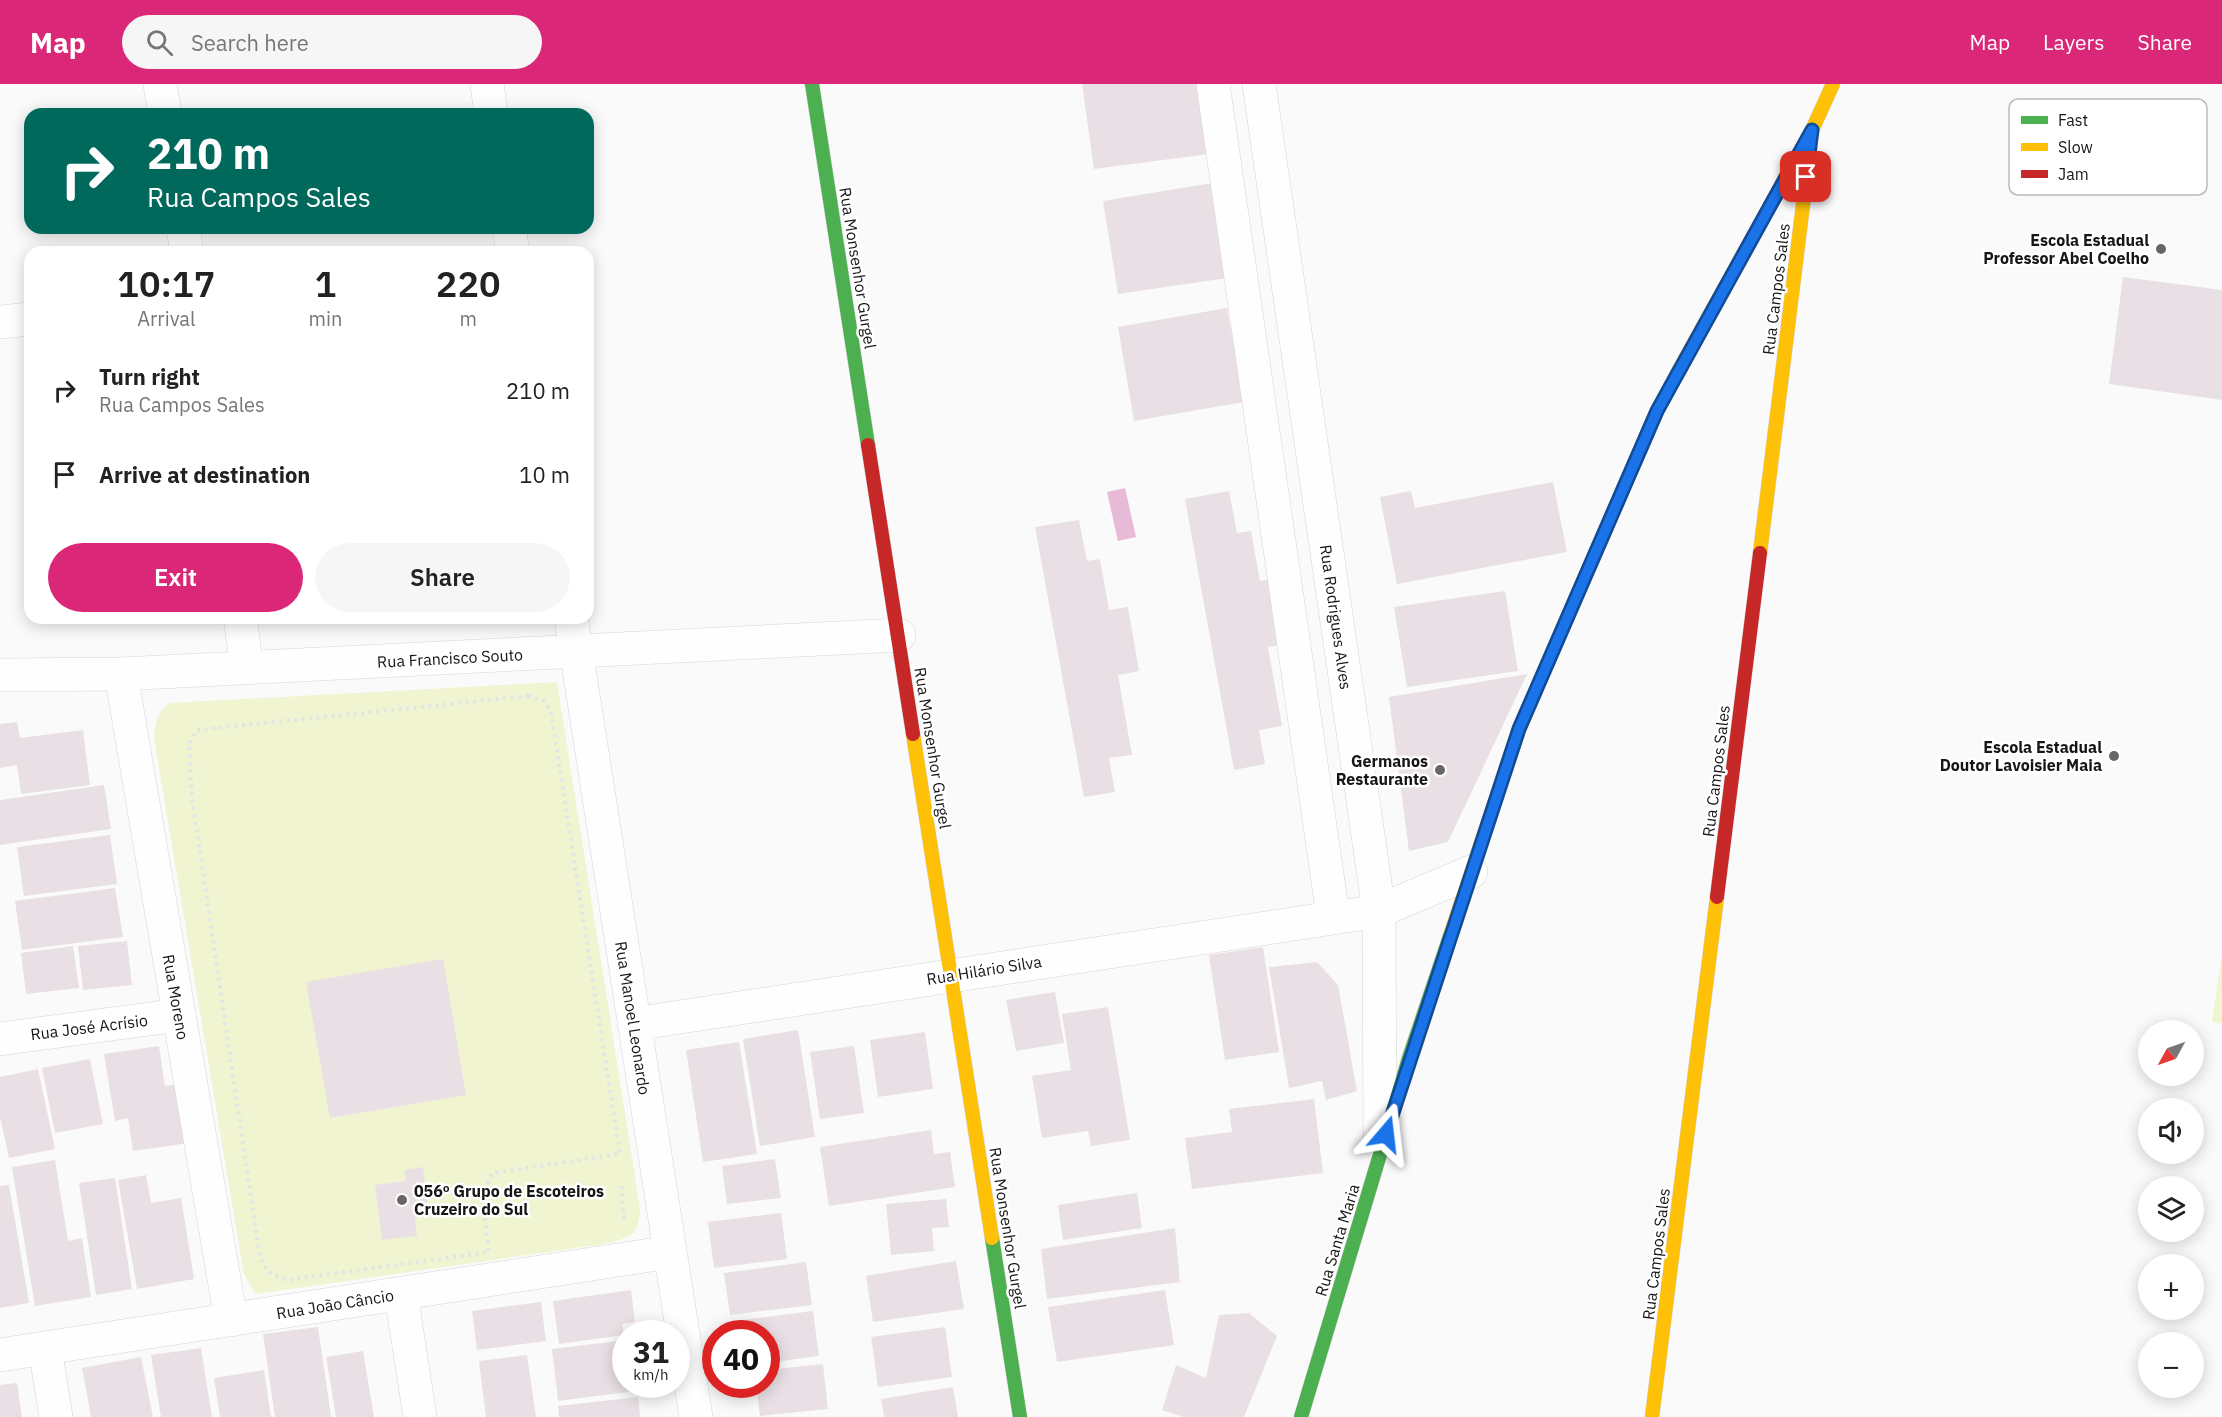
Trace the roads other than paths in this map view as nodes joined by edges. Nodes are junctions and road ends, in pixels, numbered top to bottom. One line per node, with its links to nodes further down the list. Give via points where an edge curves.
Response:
1 (160, 84): 7 (street)
2 (487, 84): 8 (street)
3 (812, 84): 14 (street, Rua Monsenhor Gurgel)
4 (1213, 84): 21 (street)
5 (1259, 84): 20 (street, Rua Rodrigues Alves)
6 (1833, 84): 9 (street, Rua Santa Maria)
7 (164, 108)
8 (490, 108)
9 (1812, 130): 19 (street, Rua Santa Maria, via 1657,411 1519,729); 37 (street, Rua Campos Sales)
10 (24, 320): 11 (street)
11 (0, 322)
12 (241, 624): 16 (street)
13 (572, 624): 15 (street, Rua Manoel Leonardo)
14 (899, 635): 15 (street, Rua Francisco Souto); 22 (street, Rua Monsenhor Gurgel)
15 (576, 652): 16 (street, Rua Francisco Souto); 24 (street, Rua Manoel Leonardo)
16 (247, 667): 17 (street, Rua Francisco Souto)
17 (121, 674): 18 (street, Rua Francisco Souto); 23 (street, Rua Moreno)
18 (0, 675)
19 (1471, 872): 20 (street, Rua Hilário Silva); 26 (street, Rua Santa Maria)
20 (1379, 911): 21 (street, Rua Hilário Silva); 26 (street, Rua Rodrigues Alves)
21 (1333, 916): 22 (street, Rua Hilário Silva)
22 (953, 975): 24 (street, Rua Hilário Silva); 35 (street, Rua Monsenhor Gurgel)
23 (179, 1015): 25 (street, Rua José Acrísio); 29 (street, Rua Moreno)
24 (634, 1024): 27 (street, Rua Manoel Leonardo)
25 (0, 1039)
26 (1380, 1154): 36 (street, Rua Santa Maria)
27 (670, 1252): 28 (street, Rua João Câncio); 34 (street, Rua Manoel Leonardo)
28 (401, 1294): 29 (street, Rua João Câncio); 33 (street)
29 (231, 1320): 30 (street, Rua João Câncio)
30 (45, 1348): 31 (street, Rua João Câncio); 32 (street)
31 (0, 1355)
32 (56, 1417)
33 (420, 1417)
34 (696, 1417)
35 (1020, 1417)
36 (1301, 1417)
37 (1652, 1417)

